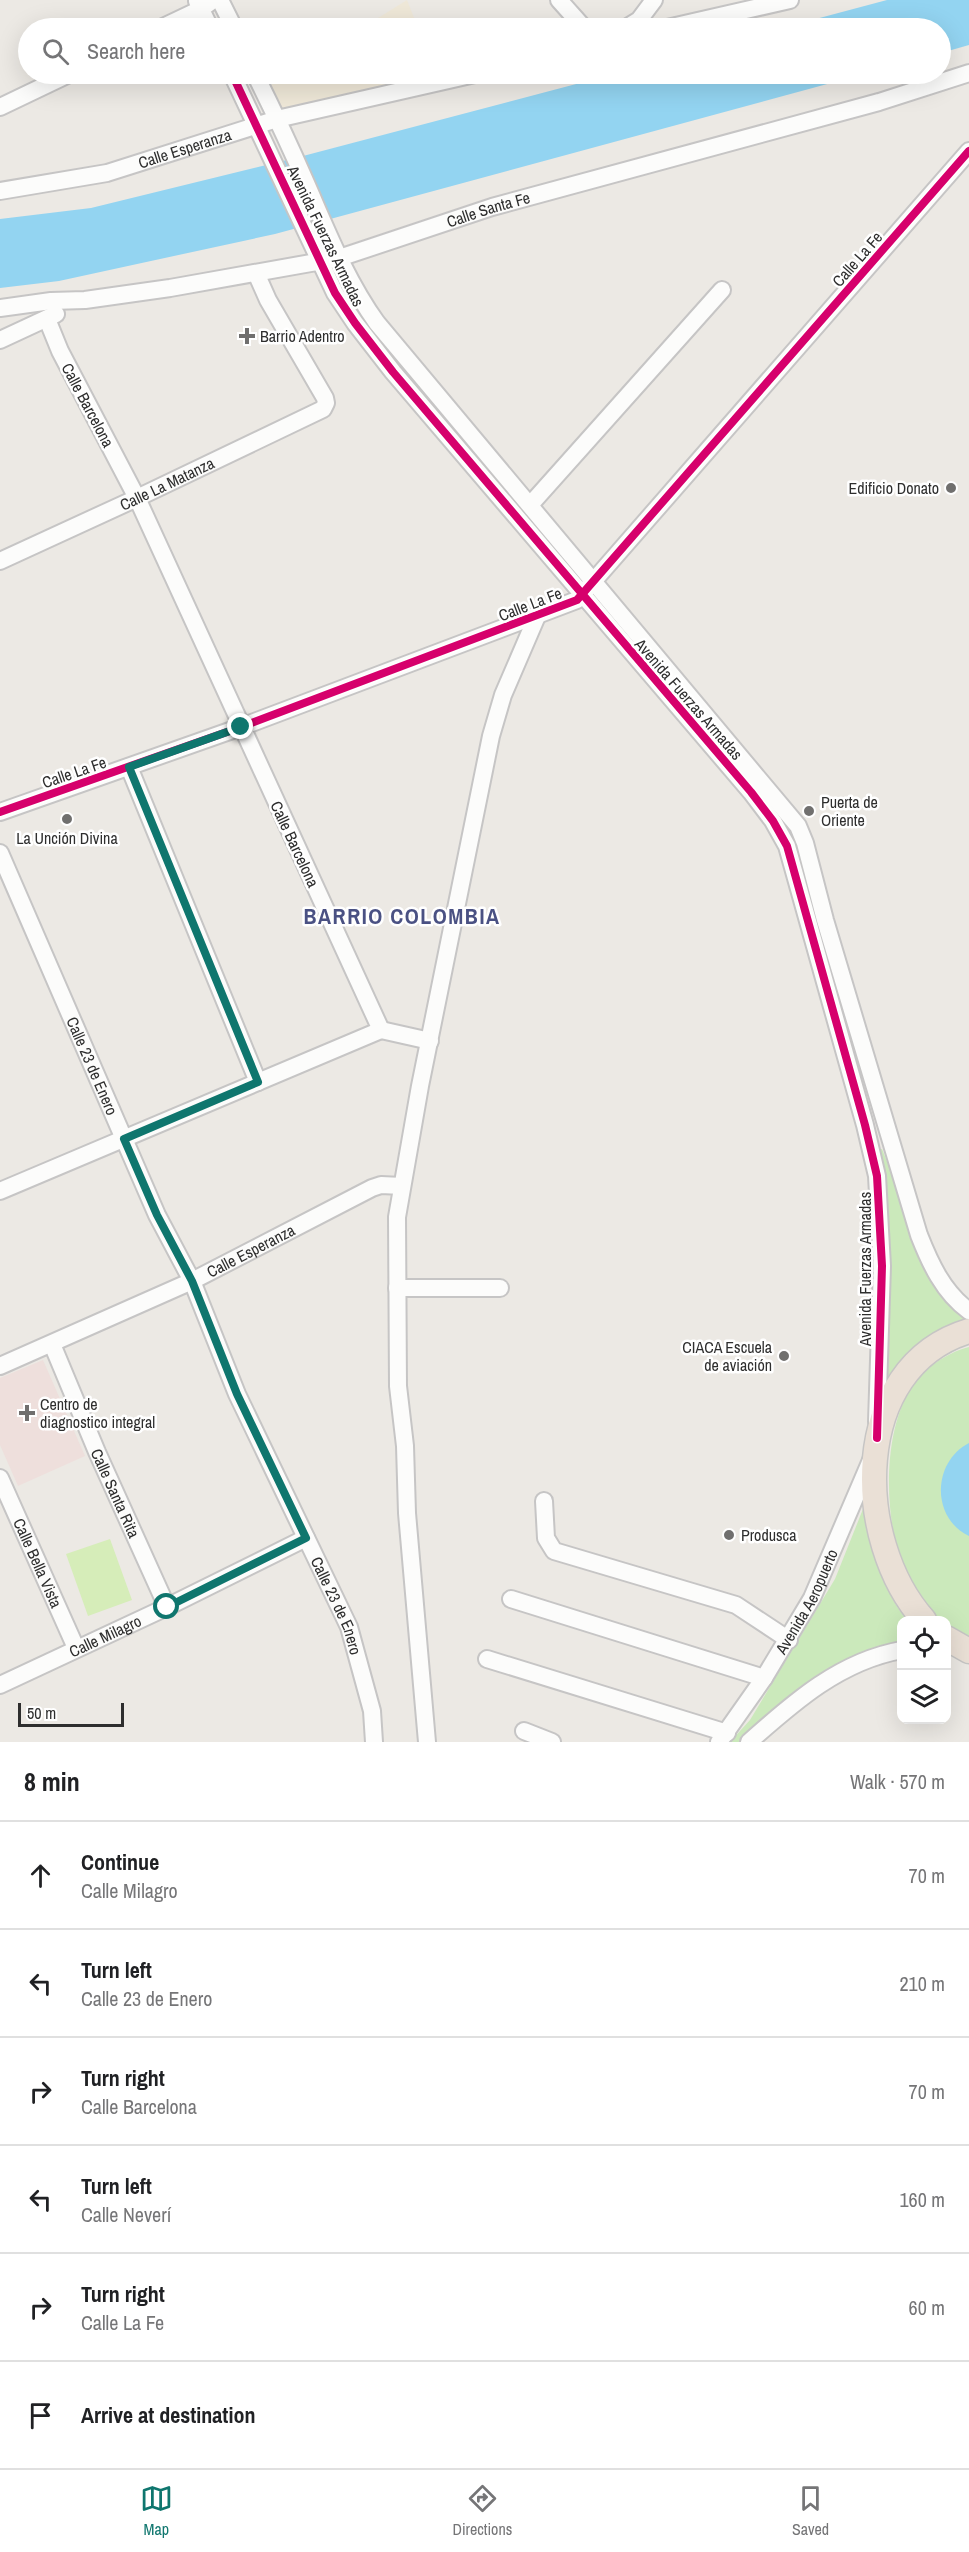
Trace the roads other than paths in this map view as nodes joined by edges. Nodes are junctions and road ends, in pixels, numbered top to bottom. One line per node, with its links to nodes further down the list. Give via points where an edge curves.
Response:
1 (220, 0): 8 (street)
2 (559, 0): 9 (street)
3 (654, 0): 10 (street)
4 (790, 0): 11 (street)
5 (203, 3): 6 (street); 7 (street)
6 (178, 18)
7 (207, 18)
8 (229, 18)
9 (575, 18)
10 (638, 18)
11 (710, 18)
12 (969, 73): 13 (street, Calle Santa Fe)
13 (951, 79)
14 (48, 84): 19 (street)
15 (237, 84): 21 (street, Avenida Fuerzas Armadas)
16 (260, 84): 20 (street, Avenida Fuerzas Armadas)
17 (434, 84): 20 (street, Calle Esperanza)
18 (934, 84): 24 (street, Calle Santa Fe)
19 (0, 107)
20 (279, 122): 21 (street, Calle Esperanza); 24 (street, Avenida Fuerzas Armadas)
21 (259, 129): 23 (street, Calle Esperanza, via 107,173); 25 (street, Avenida Fuerzas Armadas)
22 (969, 151): 35 (street, Calle La Fe)
23 (0, 191)
24 (337, 253): 25 (street, Calle Santa Fe); 33 (street, Avenida Fuerzas Armadas, via 357,295 377,323)
25 (316, 255): 26 (street, Calle Santa Fe); 36 (street, Avenida Fuerzas Armadas, via 355,324)
26 (256, 273): 28 (street, Calle Santa Fe); 32 (street, Calle La Matanza, via 326,403 322,409)
27 (722, 290): 33 (street)
28 (85, 300): 29 (street, Calle Santa Fe); 30 (street)
29 (0, 308)
30 (47, 319): 31 (street); 32 (street, Calle Barcelona)
31 (0, 340)
32 (137, 498): 34 (street, Calle La Matanza); 38 (street, Calle Barcelona)
33 (530, 505): 35 (street, Avenida Fuerzas Armadas)
34 (0, 561)
35 (594, 582): 36 (street, Calle La Fe); 51 (street, Avenida Fuerzas Armadas, via 798,826 919,1235 943,1283)
36 (582, 595): 37 (street, Calle La Fe); 55 (street, Avenida Fuerzas Armadas, via 751,792 787,846 877,1176 882,1266)
37 (537, 616): 38 (street, Calle La Fe); 43 (street, via 503,695 491,736)
38 (241, 727): 39 (street, Calle La Fe); 42 (street, Calle Barcelona)
39 (129, 767): 40 (street, Calle La Fe); 44 (street)
40 (0, 812)
41 (0, 853): 45 (street, Calle 23 de Enero)
42 (381, 1030): 43 (street); 44 (street)
43 (430, 1041): 46 (street)
44 (258, 1082): 45 (street)
45 (124, 1139): 47 (street); 48 (street, Calle 23 de Enero, via 157,1215)
46 (402, 1186): 48 (street, Calle Esperanza, via 372,1188); 49 (street, via 397,1217)
47 (0, 1191)
48 (192, 1281): 53 (street, Calle Esperanza); 58 (street, Calle 23 de Enero, via 237,1394)
49 (397, 1288): 50 (street); 71 (street, via 398,1386)
50 (500, 1288)
51 (969, 1311)
52 (969, 1331): 55 (highway, via 938,1344 908,1370 889,1404)
53 (52, 1344): 54 (street, Calle Esperanza); 60 (street, Calle Santa Rita)
54 (0, 1366)
55 (876, 1444): 61 (highway, via 874,1494 885,1552 894,1578); 62 (street, Avenida Aeropuerto, via 812,1598)
56 (0, 1478): 63 (street, Calle Bella Vista)
57 (544, 1501): 62 (street, via 546,1538 554,1551 736,1605)
58 (306, 1538): 60 (street, Calle Milagro); 70 (street, Calle 23 de Enero, via 349,1627 372,1711)
59 (512, 1599): 66 (street)
60 (167, 1607): 63 (street, Calle Milagro)
61 (920, 1616)
62 (789, 1640): 66 (street, Avenida Aeropuerto)
63 (76, 1648): 67 (street, Calle Milagro)
64 (897, 1651): 73 (street, via 865,1660 818,1684)
65 (487, 1659): 69 (street)
66 (764, 1678): 69 (street, Avenida Aeropuerto)
67 (0, 1685)
68 (524, 1731): 72 (street)
69 (723, 1738)
70 (374, 1742)
71 (427, 1742)
72 (552, 1742)
73 (749, 1742)

